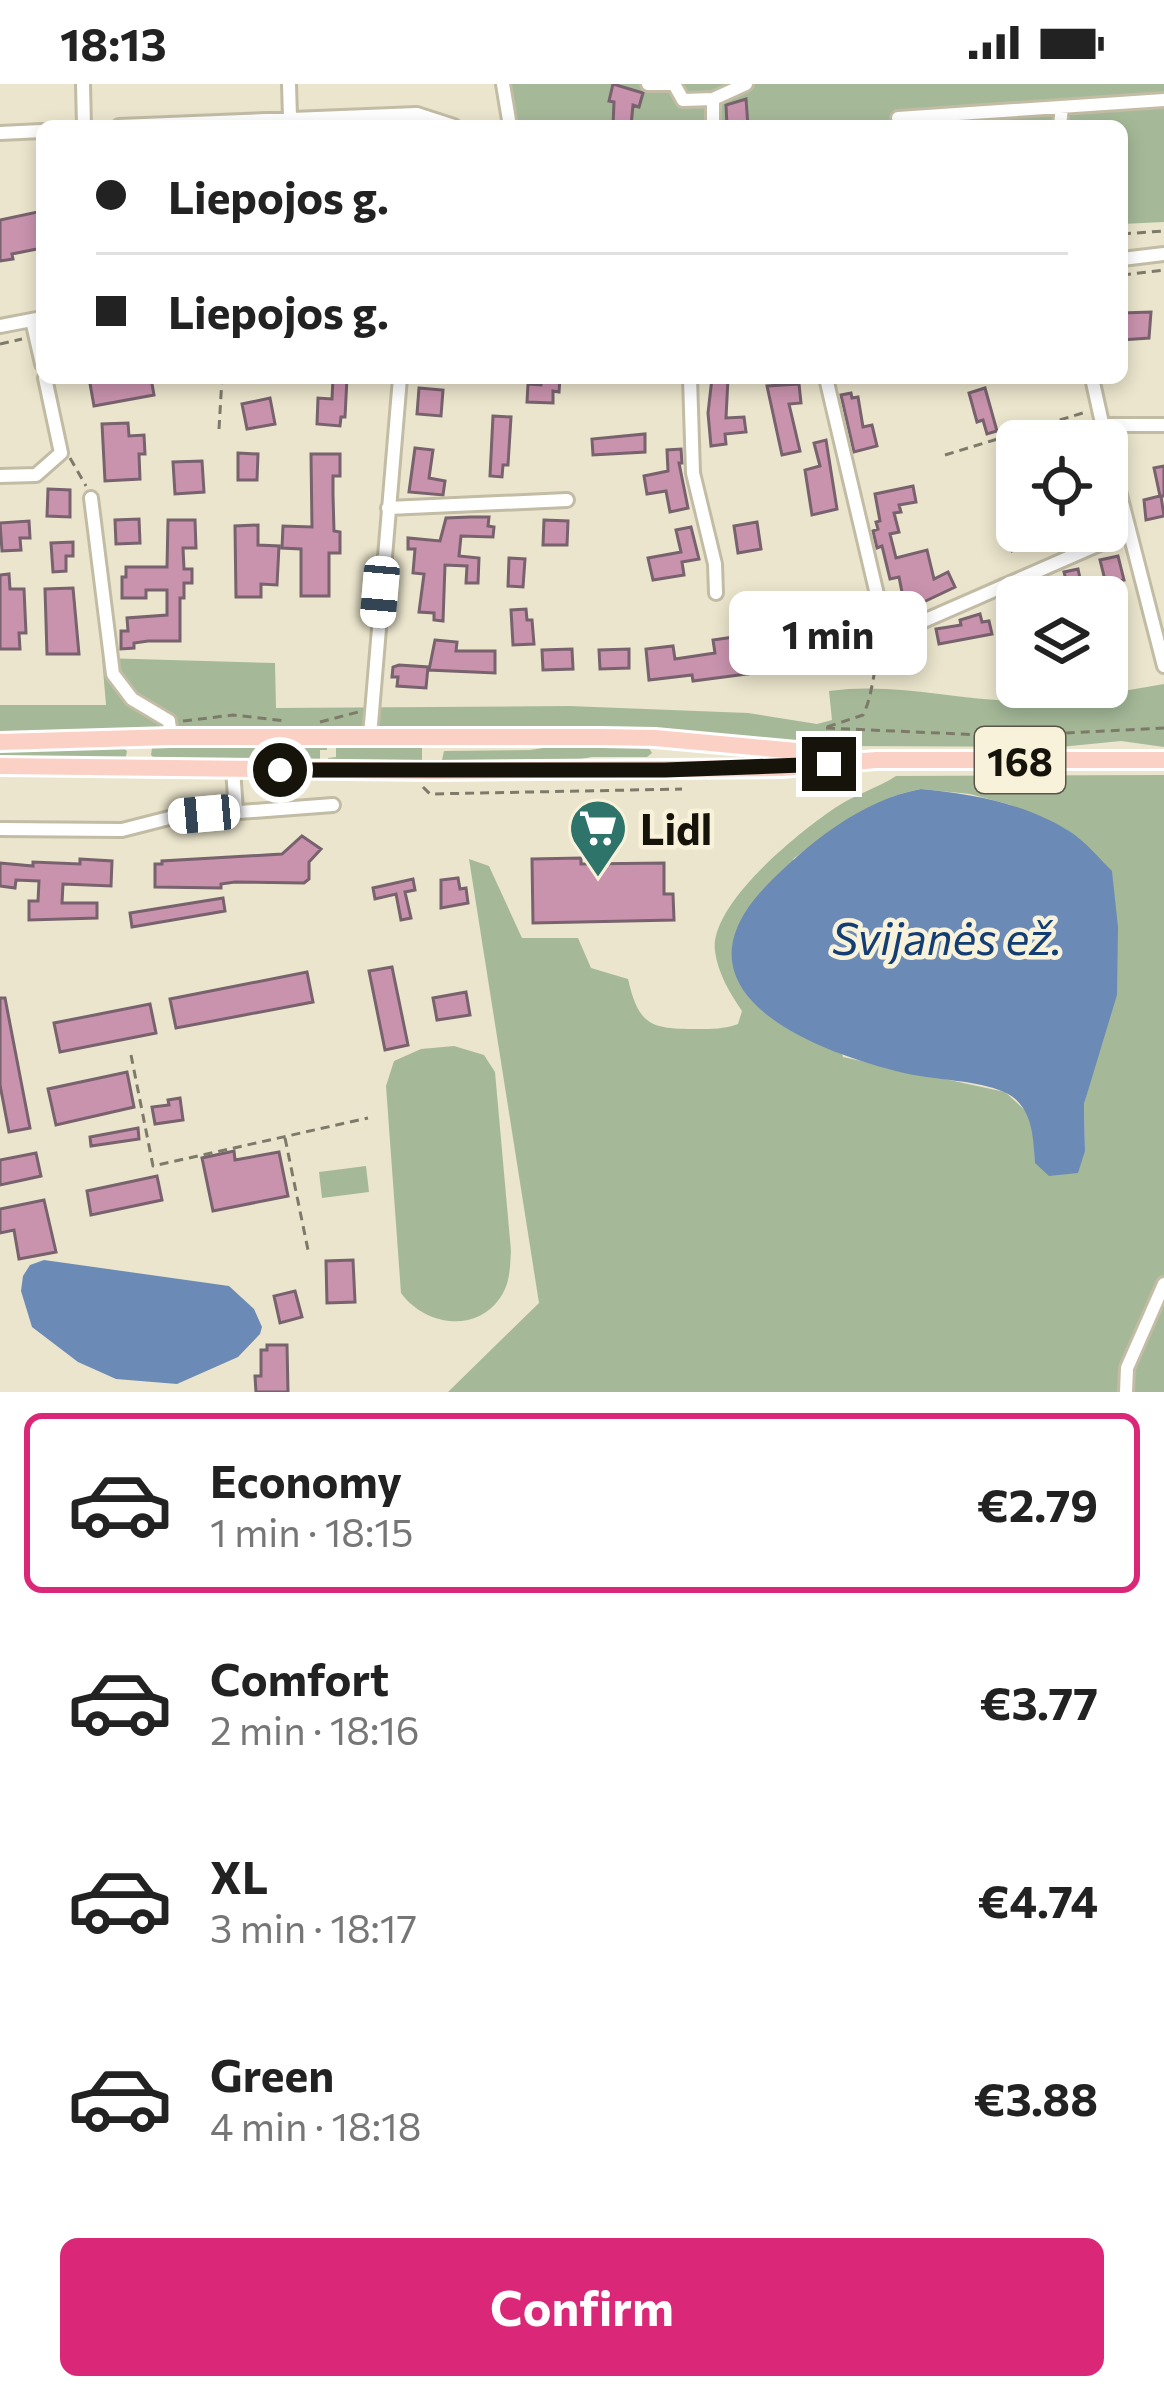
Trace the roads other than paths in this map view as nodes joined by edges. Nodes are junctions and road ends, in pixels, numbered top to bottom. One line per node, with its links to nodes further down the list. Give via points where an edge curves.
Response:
1 (83, 84): 12 (street)
2 (289, 84): 10 (street)
3 (503, 84): 15 (street)
4 (648, 84): 5 (street)
5 (674, 84): 7 (street, via 683,100)
6 (746, 84): 7 (street)
7 (712, 99): 16 (street)
8 (1164, 100): 9 (street)
9 (1062, 107): 11 (street); 17 (street)
10 (290, 117): 13 (street); 14 (street)
11 (898, 118)
12 (84, 120)
13 (233, 120)
14 (436, 120)
15 (509, 120)
16 (713, 120)
17 (1061, 120)
18 (36, 130): 19 (street)
19 (0, 133)
20 (1164, 254): 21 (street)
21 (1128, 258)
22 (36, 319): 23 (street)
23 (0, 326)
24 (46, 384): 32 (street, via 61,453 36,475)
25 (399, 384): 35 (street)
26 (689, 384): 38 (street, via 693,473)
27 (827, 384): 37 (street, via 887,637)
28 (1093, 384): 29 (street)
29 (1101, 420)
30 (1128, 424): 31 (street)
31 (1164, 425)
32 (0, 476)
33 (92, 498): 41 (street, via 113,674)
34 (567, 500): 35 (street)
35 (388, 508): 42 (street)
36 (1128, 535): 39 (street)
37 (1081, 552)
38 (716, 593)
39 (1160, 632): 40 (street)
40 (1164, 666)
41 (170, 729): 42 (main road, 168); 43 (main road, 168)
42 (370, 736): 44 (main road, 168)
43 (148, 737): 46 (main road, 168); 50 (main road, via 140,749)
44 (434, 737): 45 (main road, 168); 53 (main road)
45 (655, 738): 47 (main road, 168); 52 (main road, via 663,758)
46 (0, 742)
47 (876, 760): 48 (main road, 168); 52 (main road, 168)
48 (1164, 760)
49 (0, 766): 50 (main road, 168)
50 (148, 768): 51 (main road, 168)
51 (232, 770): 53 (main road, 168); 55 (street)
52 (654, 770): 53 (main road, 168)
53 (434, 771)
54 (333, 805): 55 (street)
55 (236, 811): 56 (street, via 136,829)
56 (0, 829)
57 (1164, 1284): 58 (street, via 1127,1368)
58 (1126, 1392)

